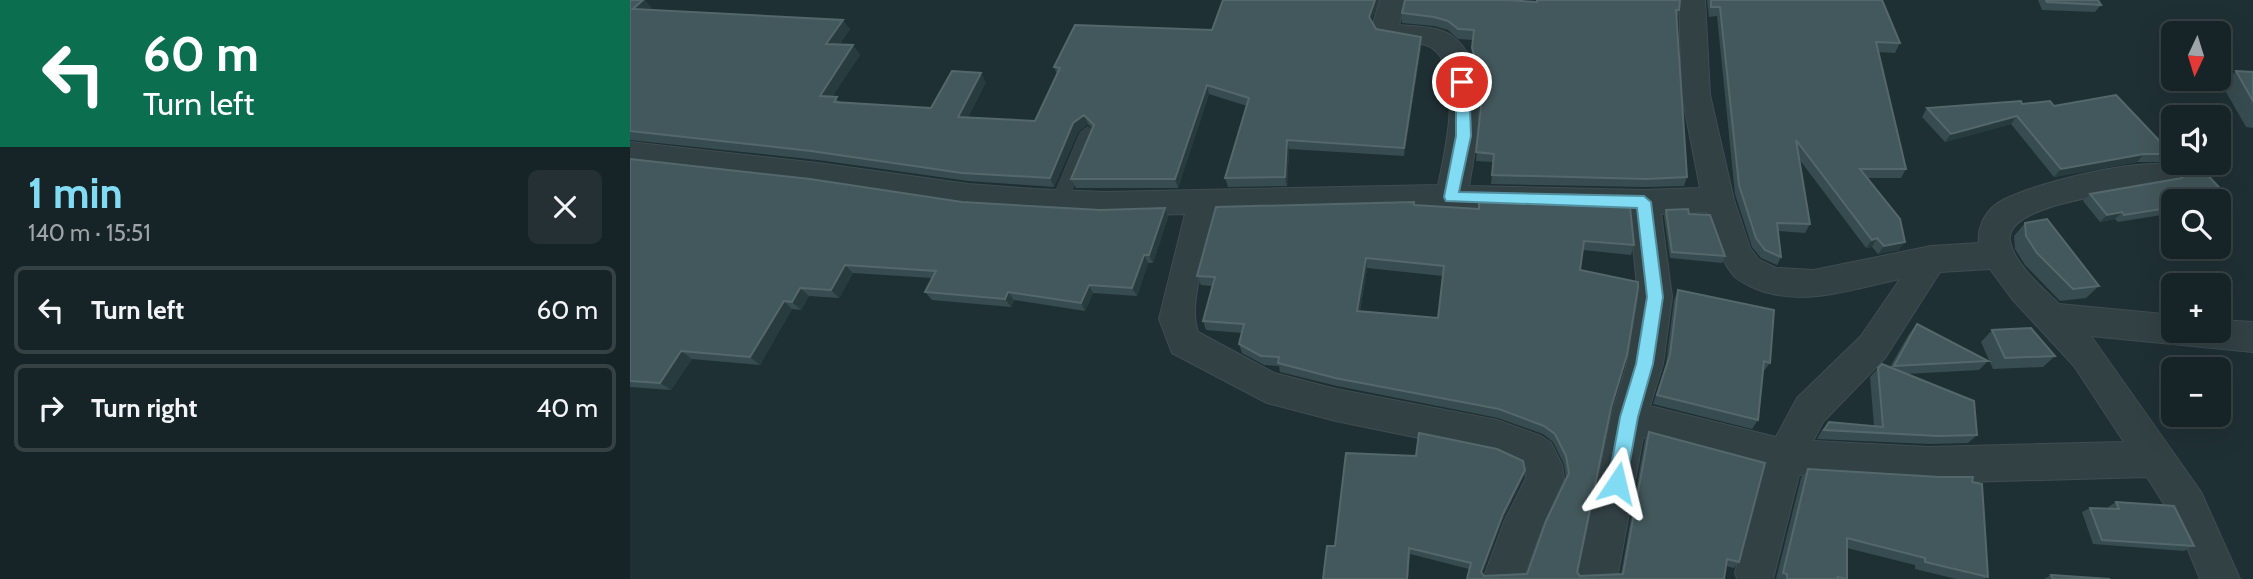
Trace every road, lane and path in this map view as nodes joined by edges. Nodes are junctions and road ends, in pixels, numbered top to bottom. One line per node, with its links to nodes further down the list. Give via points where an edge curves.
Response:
1 (1393, 0): 6 (street, via 1385,27 1388,31 1443,41 1457,58 1464,136)
2 (1692, 0): 7 (street, via 1696,95)
3 (1088, 133): 8 (lane)
4 (630, 153): 8 (street, via 968,196)
5 (2161, 174): 11 (street, via 2058,191 2007,213 1995,227 1993,242)
6 (1451, 197): 9 (street); 10 (street)
7 (1718, 200): 10 (street); 12 (street, via 1736,253 1747,270 1772,281 1814,284)
8 (1059, 202): 9 (street)
9 (1204, 202): 21 (street, via 1176,320 1184,342 1267,387 1497,438 1538,454 1545,479)
10 (1644, 202): 17 (street, via 1655,297 1645,364)
11 (1998, 256): 12 (street); 13 (street)
12 (1931, 259): 18 (street, via 1873,347 1810,410)
13 (2049, 317): 14 (street); 19 (street, via 2076,343)
14 (2161, 329)
15 (2231, 335): 16 (street)
16 (2253, 337)
17 (1629, 417): 18 (street); 22 (street)
18 (1785, 457): 19 (street, via 1929,465); 20 (street)
19 (2156, 459): 23 (street, via 2194,516)
20 (1755, 573)
21 (1503, 579)
22 (1597, 579)
23 (2220, 579)

